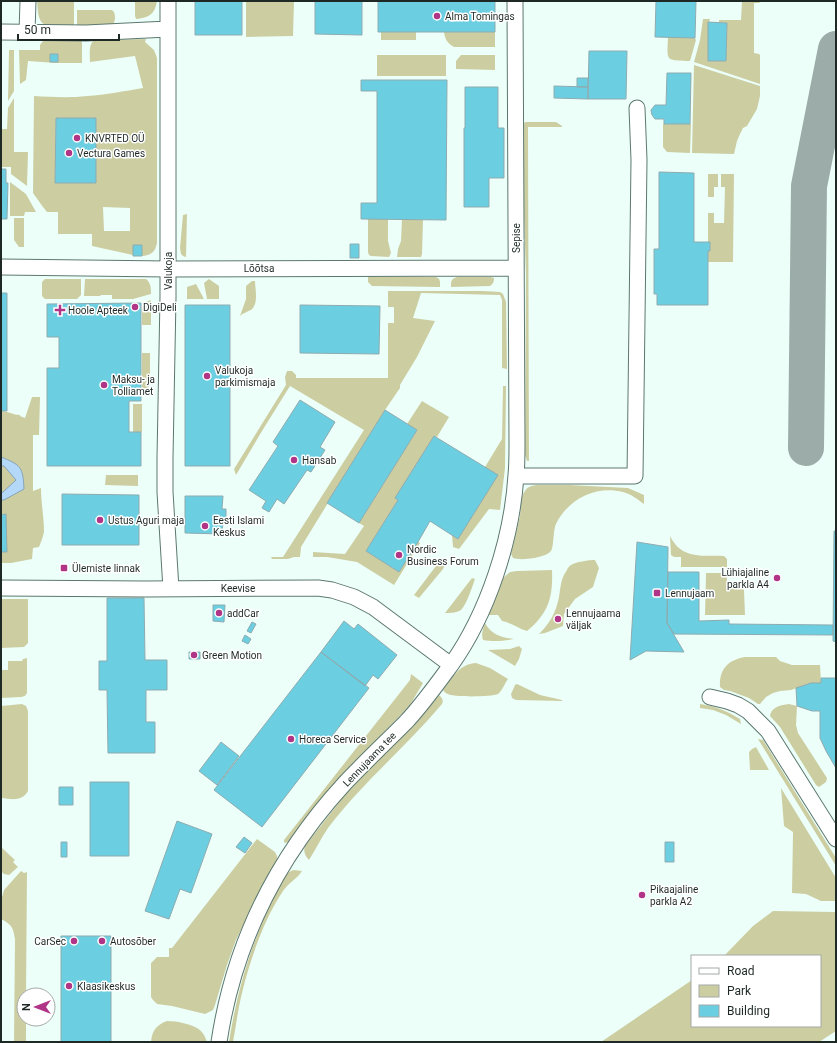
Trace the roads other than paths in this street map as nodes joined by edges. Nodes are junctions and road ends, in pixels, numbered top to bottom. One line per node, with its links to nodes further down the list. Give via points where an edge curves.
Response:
1 (28, 1): 6 (street)
2 (168, 1): 4 (street, Valukoja)
3 (515, 1): 9 (street, Sepise)
4 (168, 29): 6 (street, via 86,33); 10 (street, Valukoja)
5 (1, 32): 6 (street)
6 (27, 32)
7 (637, 108): 11 (street, via 639,160 635,476)
8 (1, 267): 10 (street, Lõõtsa)
9 (516, 268): 10 (street, Lõõtsa); 11 (street, Sepise)
10 (168, 269): 13 (street, Valukoja, via 165,458)
11 (516, 476): 14 (street, Lennujaama tee, via 506,538 494,579 467,639)
12 (1, 588): 13 (street, Keevise)
13 (171, 589): 14 (street, Keevise, via 332,590 354,596)
14 (451, 665): 17 (street, Lennujaama tee, via 406,721 344,784 289,855 264,898 248,934 226,1001)
15 (710, 697): 16 (street, via 738,705 748,711 768,731)
16 (836, 839)
17 (219, 1042)

